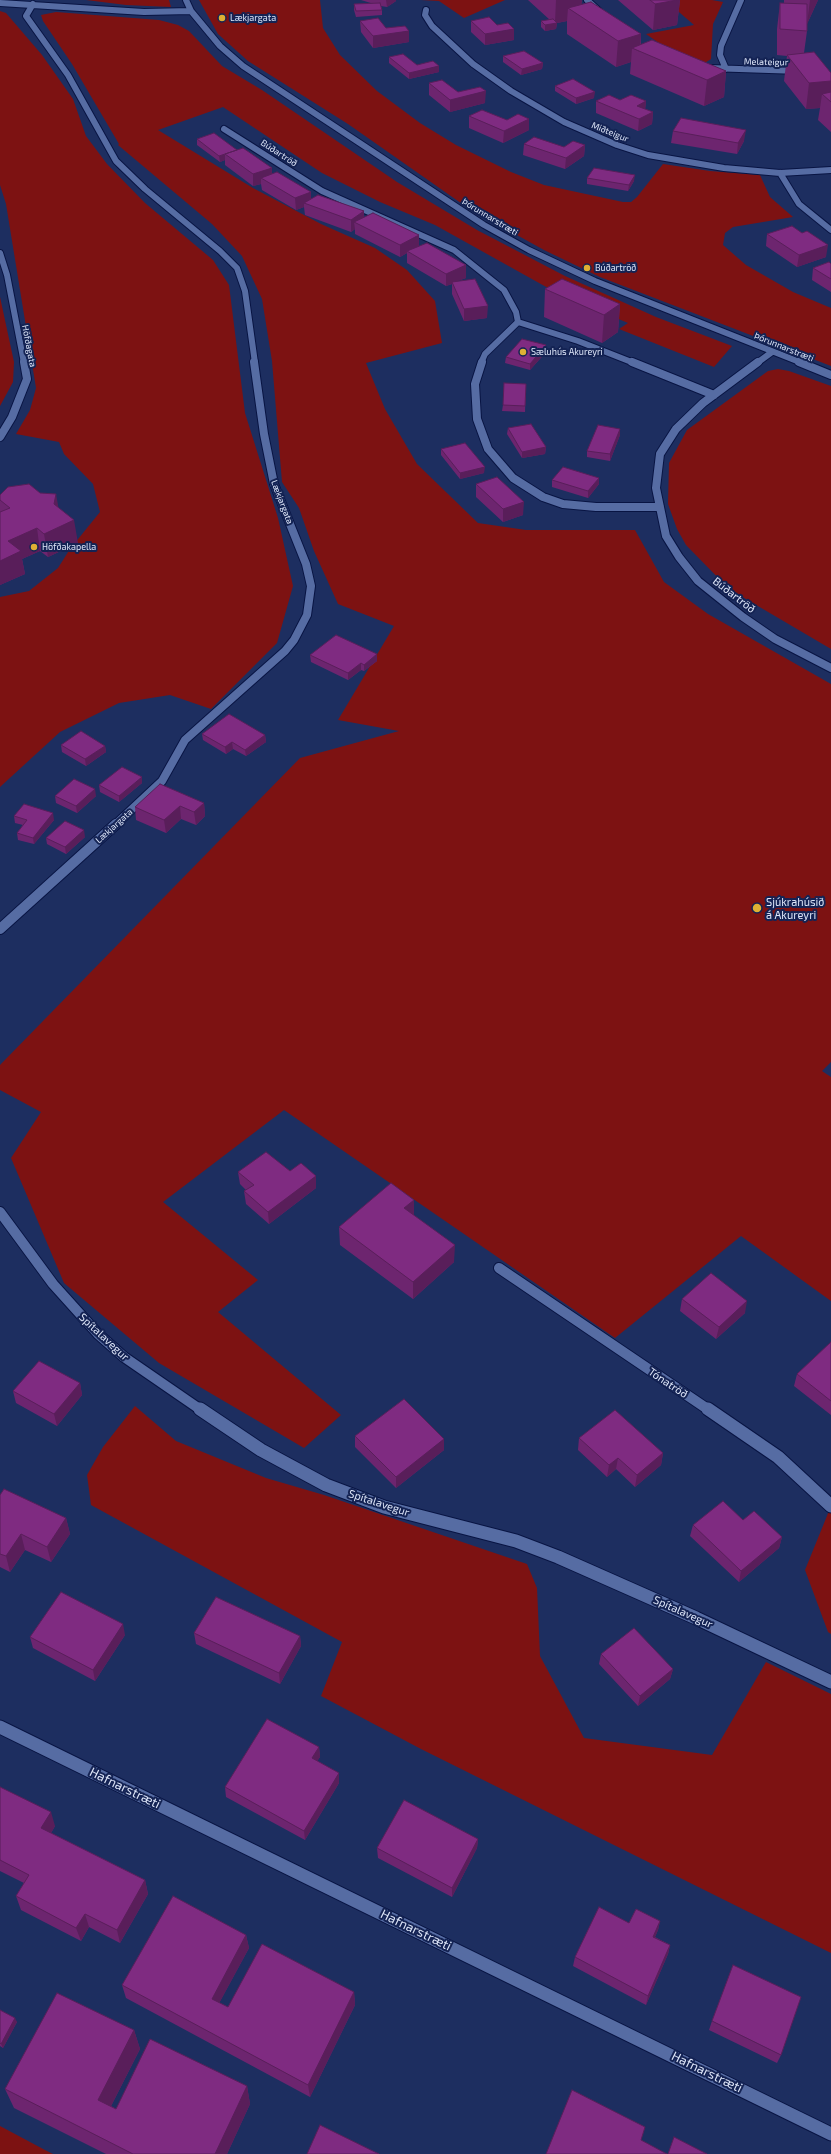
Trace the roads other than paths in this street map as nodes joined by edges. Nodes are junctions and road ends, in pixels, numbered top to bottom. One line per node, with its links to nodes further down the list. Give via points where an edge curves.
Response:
1 (186, 0): 7 (street, Þórunnarstræti)
2 (587, 0): 8 (street)
3 (741, 0): 10 (street, via 721,46 720,55)
4 (0, 3): 5 (street)
5 (33, 4): 7 (street, via 144,12); 24 (street, Lækjargata, via 26,16 64,70 116,161 145,189 220,250 237,268 245,291 264,434 274,484 306,564 311,586 310,600 301,627 281,655 185,740 162,781 153,790)
6 (426, 10): 14 (street, Miðteigur, via 432,26 473,64 511,91 590,134 648,155 683,162)
7 (191, 11): 18 (street, Þórunnarstræti, via 220,46 243,66 484,225 529,250 595,281)
8 (602, 14)
9 (701, 68): 10 (street, Melateigur)
10 (726, 69): 11 (street, Melateigur)
11 (808, 71)
12 (224, 129): 17 (street, Búðartröð, via 322,191 454,250 504,290 516,312)
13 (831, 170): 14 (street, Miðteigur)
14 (780, 173): 15 (street, via 799,204)
15 (831, 230)
16 (0, 253): 21 (street, Höfðagata, via 7,275 27,379 12,417)
17 (518, 322): 20 (street, via 585,344); 22 (street, via 485,354 478,371 475,384 477,419 488,449 513,478 543,497 563,504)
18 (772, 352): 19 (street, Þórunnarstræti); 20 (street, Búðartröð)
19 (831, 375)
20 (714, 395): 22 (street, Búðartröð, via 676,429 660,454 656,488)
21 (0, 437)
22 (660, 507): 23 (street, Búðartröð, via 666,536 698,580 775,639)
23 (831, 668)
24 (0, 929)
25 (0, 1212): 28 (street, Spítalavegur, via 52,1284 98,1334 157,1381 261,1450 326,1485 384,1507 516,1541 558,1557)
26 (499, 1268): 27 (street, Tónatröð, via 778,1458)
27 (831, 1506)
28 (831, 1682)
29 (0, 1727): 30 (street, Hafnarstræti)
30 (831, 2134)

